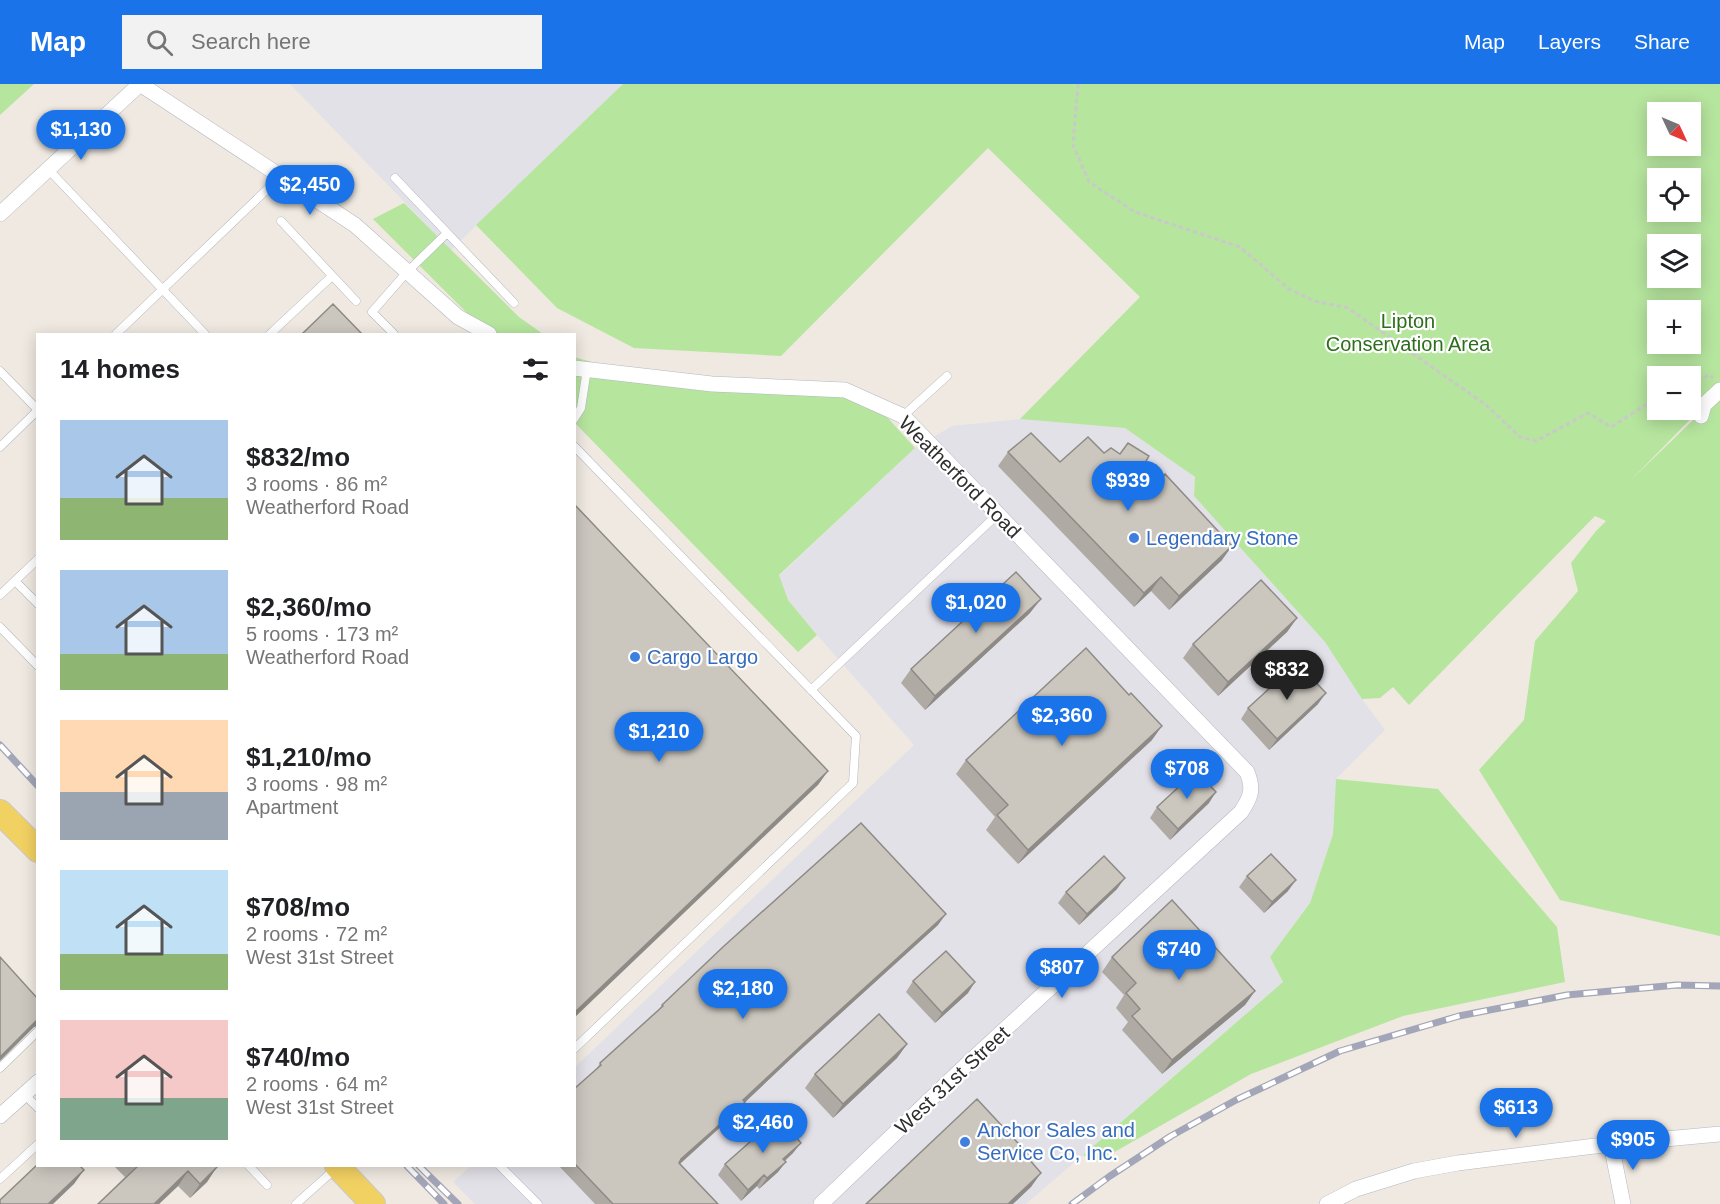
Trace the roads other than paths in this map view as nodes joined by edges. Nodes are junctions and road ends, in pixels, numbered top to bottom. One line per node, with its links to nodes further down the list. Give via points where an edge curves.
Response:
1 (140, 84): 2 (street); 3 (street)
2 (48, 169): 5 (street); 10 (lane)
3 (280, 177): 8 (street, via 355,225); 10 (lane)
4 (395, 178): 7 (lane)
5 (0, 214)
6 (281, 221): 9 (lane)
7 (447, 233): 8 (lane); 12 (lane)
8 (407, 272): 16 (lane, via 372,312); 17 (street, via 458,317)
9 (332, 276): 11 (lane); 15 (lane)
10 (162, 290): 13 (lane); 14 (lane)
11 (356, 301)
12 (514, 303)
13 (117, 333)
14 (204, 333)
15 (271, 333)
16 (393, 333)
17 (487, 333)
18 (581, 369): 24 (lane, via 581,408); 25 (street, Weatherford Road, via 712,384 845,390)
19 (0, 371): 22 (lane)
20 (946, 376): 25 (lane)
21 (1720, 390): 26 (street, via 1704,405)
22 (36, 408)
23 (36, 412): 27 (lane)
24 (576, 416)
25 (903, 416): 29 (street, Weatherford Road)
26 (1701, 416)
27 (0, 447)
28 (576, 448): 36 (lane)
29 (998, 514): 36 (lane); 37 (street, Weatherford Road)
30 (36, 561): 31 (lane)
31 (15, 581): 32 (lane); 33 (lane)
32 (0, 595)
33 (36, 602)
34 (0, 627): 35 (lane)
35 (36, 664)
36 (811, 690): 41 (lane, via 856,736 853,783)
37 (1249, 777): 59 (street, West 31st Street, via 1251,796 1241,812)
38 (1, 815): 39 (main road)
39 (36, 848)
40 (36, 1033): 42 (lane)
41 (576, 1047)
42 (0, 1068)
43 (36, 1084): 44 (street)
44 (24, 1094): 45 (lane); 46 (street)
45 (36, 1106)
46 (0, 1116)
47 (1720, 1134): 48 (street)
48 (1611, 1144): 60 (street, via 1413,1171 1356,1189); 61 (street)
49 (36, 1146): 54 (lane)
50 (250, 1167): 55 (lane)
51 (336, 1167): 56 (lane)
52 (338, 1167): 57 (main road)
53 (501, 1167): 58 (lane)
54 (0, 1179)
55 (267, 1185)
56 (296, 1204)
57 (373, 1204)
58 (538, 1204)
59 (820, 1204)
60 (1327, 1204)
61 (1623, 1204)

